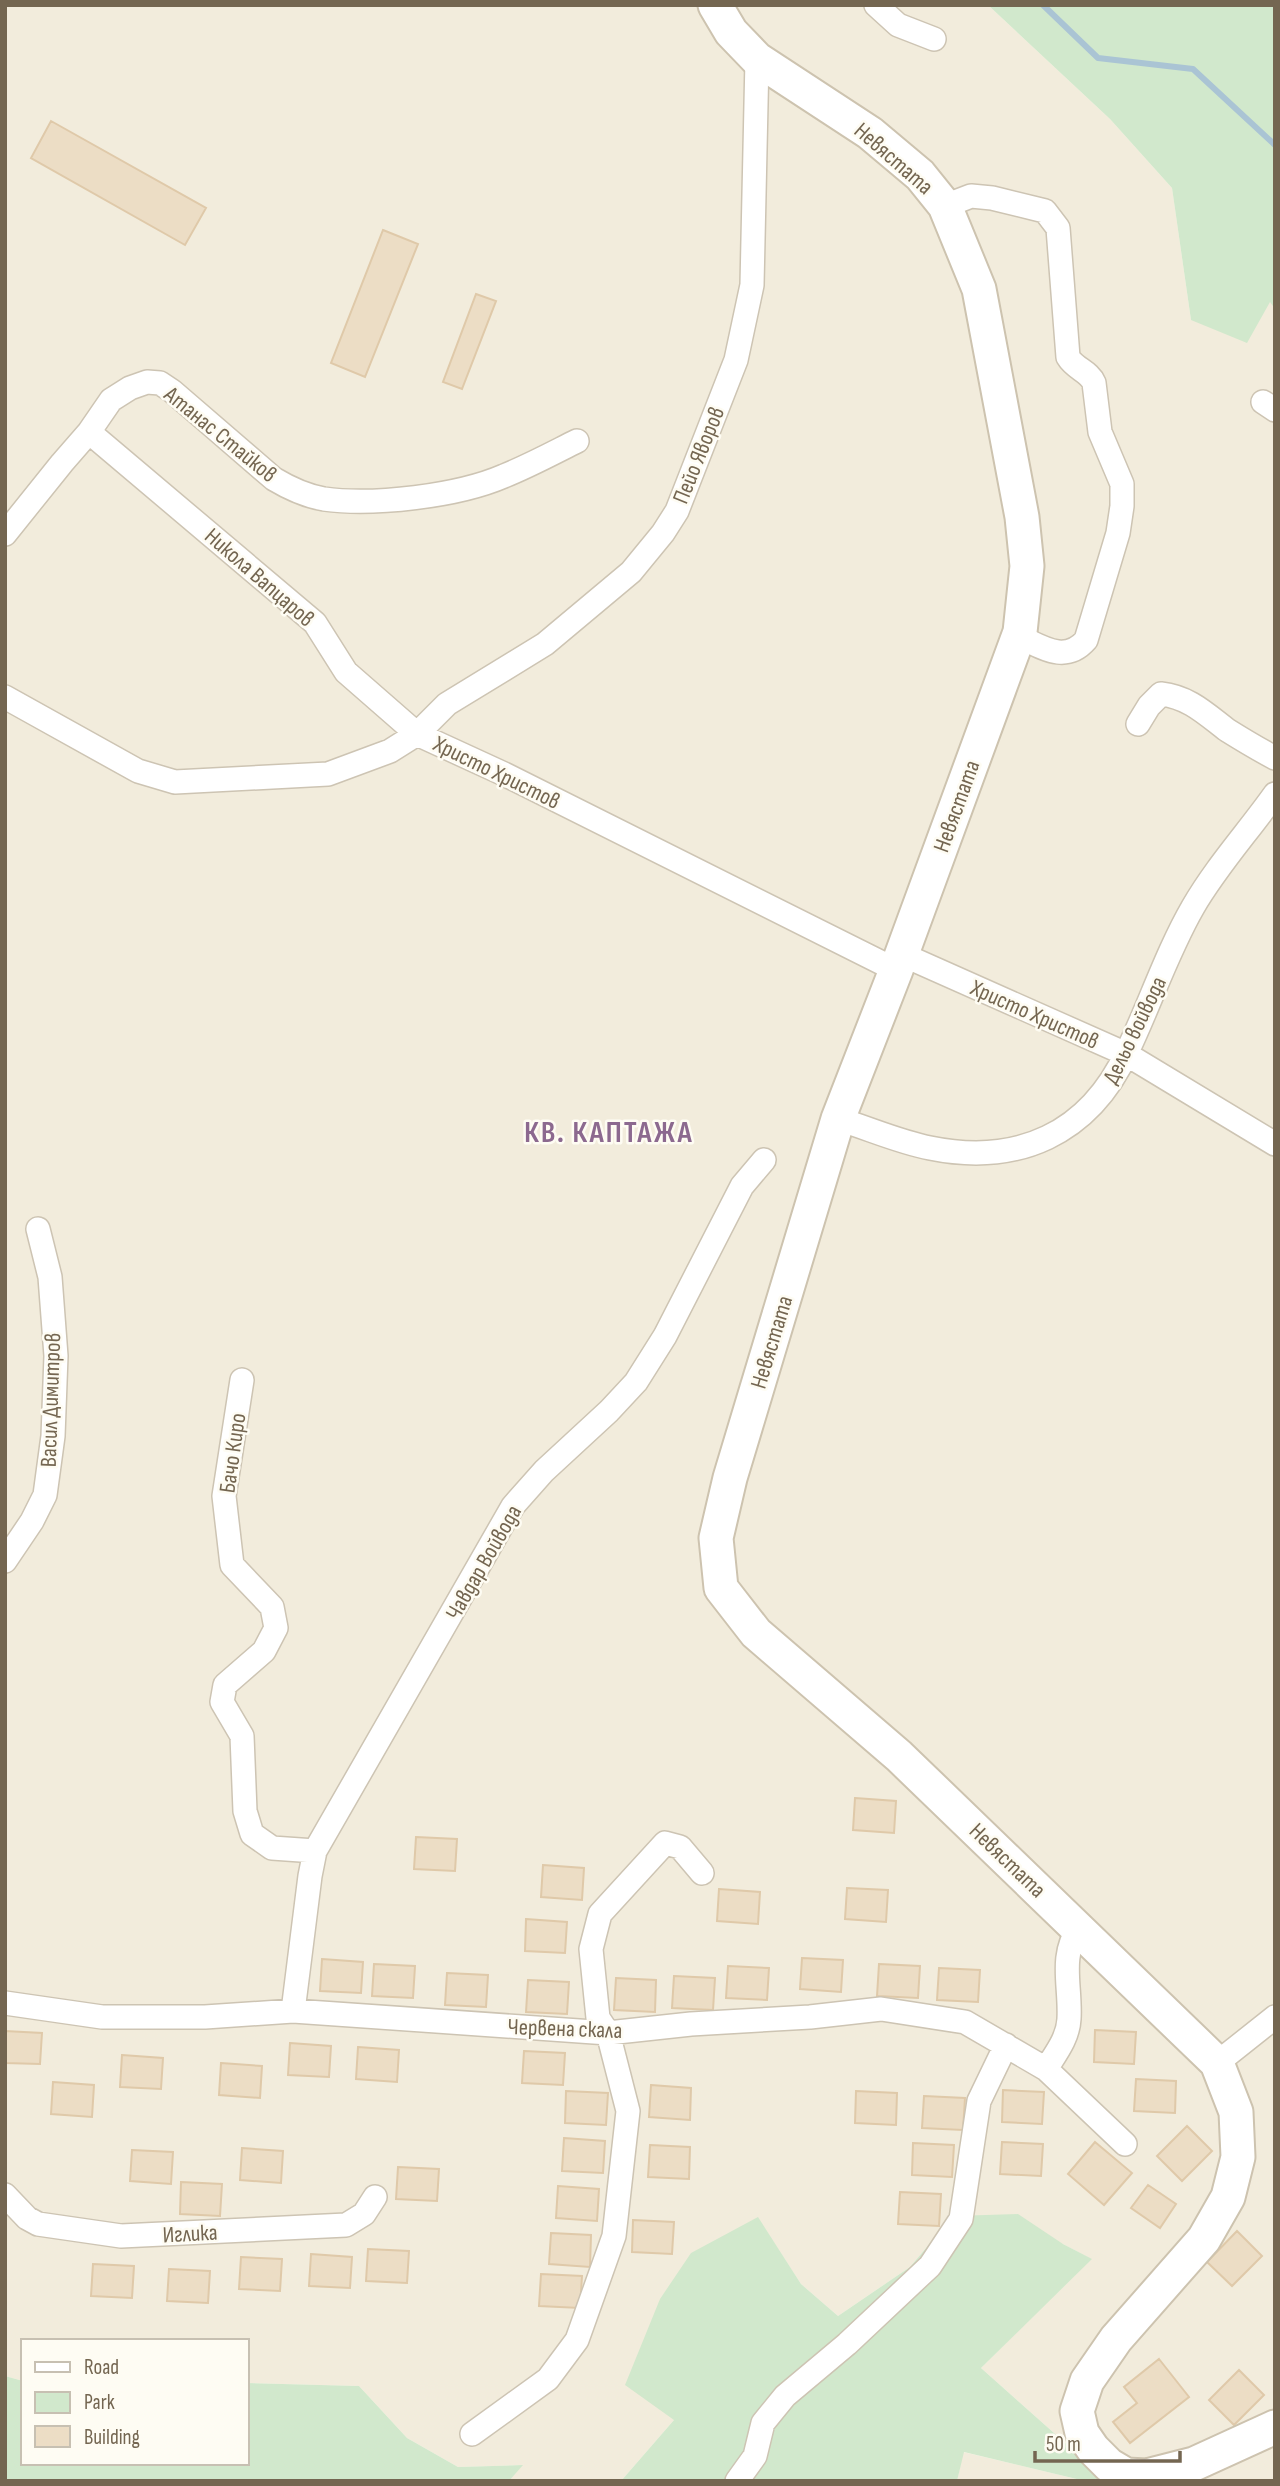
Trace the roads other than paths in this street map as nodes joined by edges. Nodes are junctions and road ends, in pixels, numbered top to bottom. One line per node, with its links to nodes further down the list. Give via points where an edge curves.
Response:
1 (715, 5): 4 (street, Невястата, via 731,32)
2 (876, 5): 3 (street, via 898,25)
3 (934, 39)
4 (757, 59): 5 (street, Невястата, via 870,133 920,175); 12 (street, Пейо Яворов, via 752,285 736,360 677,511 631,572 576,620 447,704)
5 (945, 206): 9 (street, Невястата, via 979,289 1022,517 1027,566); 9 (street, via 971,196 992,198 1045,211 1051,217 1058,228 1068,357 1094,383 1100,432 1122,484 1118,533 1086,640 1079,649 1061,653)
6 (89, 432): 7 (street, Атанас Стайков, via 111,400 147,382 160,383 289,489 323,499 360,500 457,491 503,477); 8 (street, Атанас Стайков); 12 (street, Никола Вапцаров, via 315,623 346,672)
7 (577, 441)
8 (5, 534)
9 (1018, 636): 15 (street, Невястата)
10 (5, 698): 12 (street, Христо Христов, via 138,771 175,782 328,774 390,751)
11 (1138, 724): 13 (street, via 1161,694 1177,696)
12 (416, 734): 15 (street, Христо Христов)
13 (1275, 758)
14 (1271, 804): 16 (street, Дельо войвода, via 1193,907)
15 (898, 962): 16 (street, Христо Христов); 17 (street, Невястата)
16 (1126, 1054): 17 (street, Дельо войвода, via 1103,1094 1082,1116 1033,1145 977,1153 929,1148); 18 (street, Христо Христов)
17 (838, 1119): 25 (street, Невястата, via 730,1478 716,1538 721,1588 756,1633 899,1756)
18 (1275, 1144)
19 (764, 1160): 23 (street, Чавдар Войвода, via 742,1186 665,1336 636,1382 513,1506)
20 (38, 1228): 22 (street, Васил Димитров, via 50,1276 56,1356 53,1436 45,1495)
21 (243, 1380): 23 (street, Бачо Киро, via 224,1496 232,1565 272,1607 276,1628 264,1651 225,1685 222,1702 242,1736 245,1811 252,1833 272,1847)
22 (5, 1561)
23 (315, 1851): 27 (street, Чавдар Войвода)
24 (702, 1873): 29 (street, via 680,1847 665,1843 600,1914 591,1949 598,2018)
25 (1079, 1928): 31 (street, Невястата); 32 (street, via 1070,1940 1067,1958 1069,2021 1064,2041)
26 (5, 2003): 27 (street, Червена скала, via 102,2017)
27 (293, 2011): 29 (street, Червена скала)
28 (1275, 2017): 31 (street)
29 (608, 2033): 30 (street, Червена скала, via 881,2009 965,2022); 37 (street, via 628,2111 614,2236 577,2340 548,2379)
30 (1006, 2045): 32 (street, Червена скала); 39 (street, via 979,2101 961,2220 930,2266 785,2396 763,2423 755,2456)
31 (1217, 2063): 38 (street, Невястата, via 1236,2112 1238,2157 1228,2197 1204,2239 1115,2339 1087,2381 1077,2411 1082,2433 1093,2449 1126,2474)
32 (1046, 2068): 33 (street, Червена скала)
33 (1125, 2144)
34 (5, 2194): 35 (street, Иглика, via 38,2224 121,2236 346,2225 365,2214)
35 (376, 2197)
36 (1275, 2427): 38 (street, Невястата, via 1194,2464)
37 (472, 2434)
38 (1147, 2478)
39 (737, 2481)

